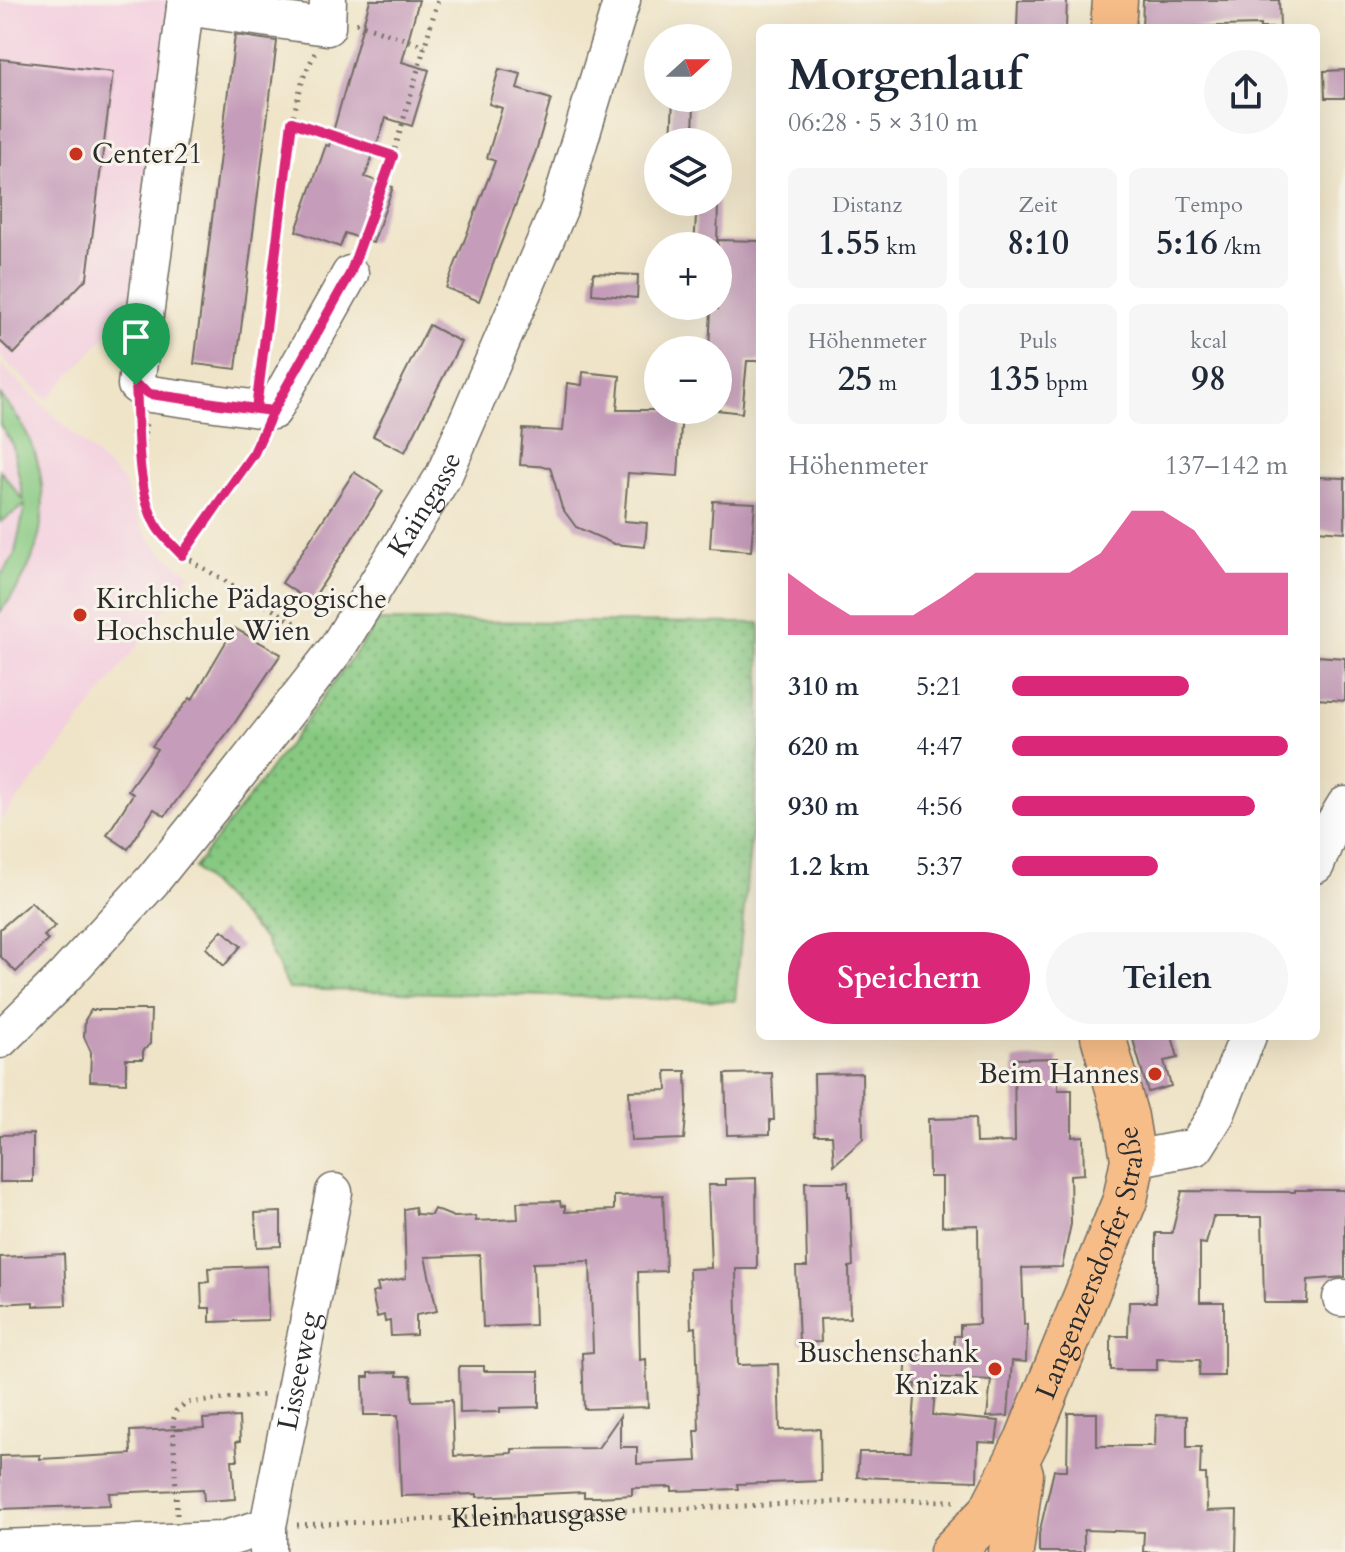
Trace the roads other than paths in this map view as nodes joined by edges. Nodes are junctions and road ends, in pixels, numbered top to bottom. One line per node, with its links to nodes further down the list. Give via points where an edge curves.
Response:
1 (622, 0): 9 (street, Kaingasse, via 559,209 444,475 337,648 152,881)
2 (1115, 0): 5 (main road)
3 (186, 3): 4 (street); 6 (street, via 136,385 150,394 265,410)
4 (328, 14)
5 (1113, 24)
6 (350, 274)
7 (1345, 805): 8 (street)
8 (1320, 855)
9 (0, 1040)
10 (1104, 1040): 12 (main road, Langenzersdorfer Straße)
11 (1246, 1040): 12 (street, via 1216,1115 1196,1147)
12 (1133, 1159): 14 (main road, Langenzersdorfer Straße, via 1125,1200)
13 (334, 1192): 15 (street, Lisseeweg)
14 (1027, 1440): 17 (main road, Langenzersdorfer Straße, via 990,1513); 18 (main road, Langenzersdorfer Straße)
15 (268, 1539): 16 (street)
16 (0, 1548)
17 (956, 1551)
18 (1011, 1552)

